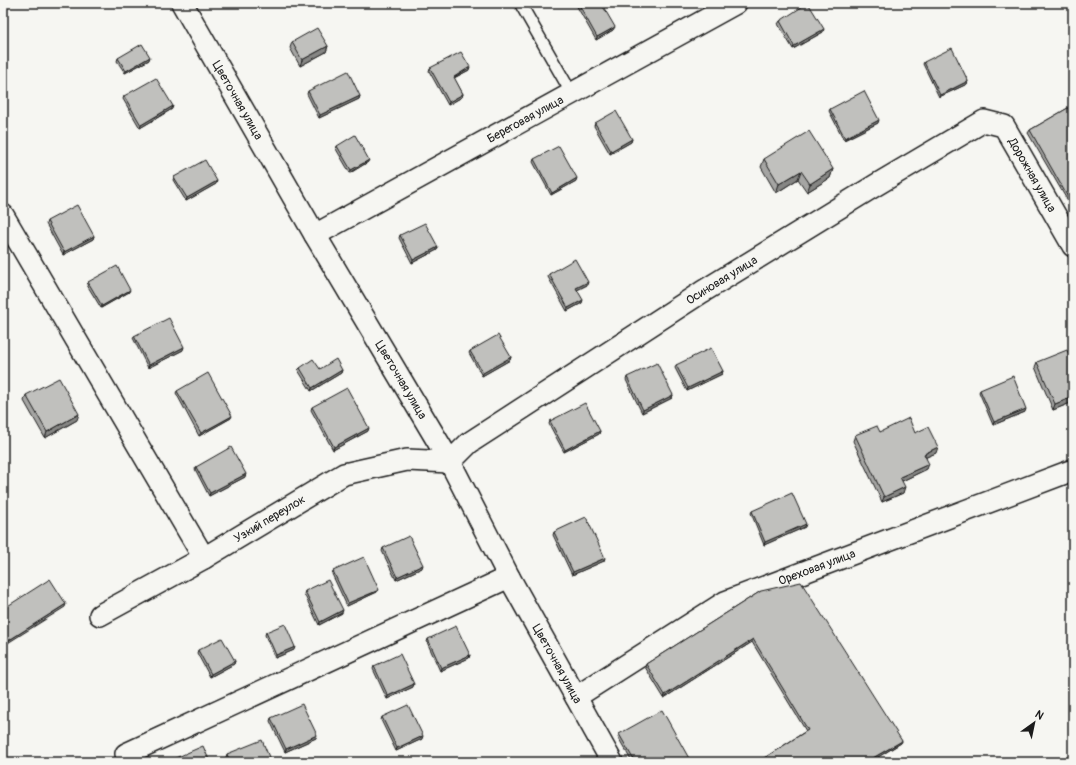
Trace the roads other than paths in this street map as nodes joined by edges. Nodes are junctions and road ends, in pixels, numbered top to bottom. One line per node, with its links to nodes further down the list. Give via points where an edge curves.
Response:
1 (182, 3): 7 (street, Цветочная улица)
2 (520, 3): 4 (lane)
3 (736, 3): 4 (street, Береговая улица)
4 (572, 94): 7 (street, Береговая улица)
5 (1004, 126): 8 (street, Дорожная улица); 9 (street, Осиновая улица, via 984,121 876,185 702,292 469,443)
6 (3, 215): 11 (street)
7 (315, 235): 9 (street, Цветочная улица)
8 (1073, 246)
9 (450, 462): 11 (street, Узкий переулок, via 407,460 344,474); 12 (street, Цветочная улица)
10 (1073, 470): 14 (street, Ореховая улица, via 725,602)
11 (204, 558): 13 (street, Узкий переулок)
12 (509, 577): 14 (street, Цветочная улица); 15 (street)
13 (100, 616)
14 (576, 697): 16 (street, Цветочная улица)
15 (126, 754)
16 (612, 762)

